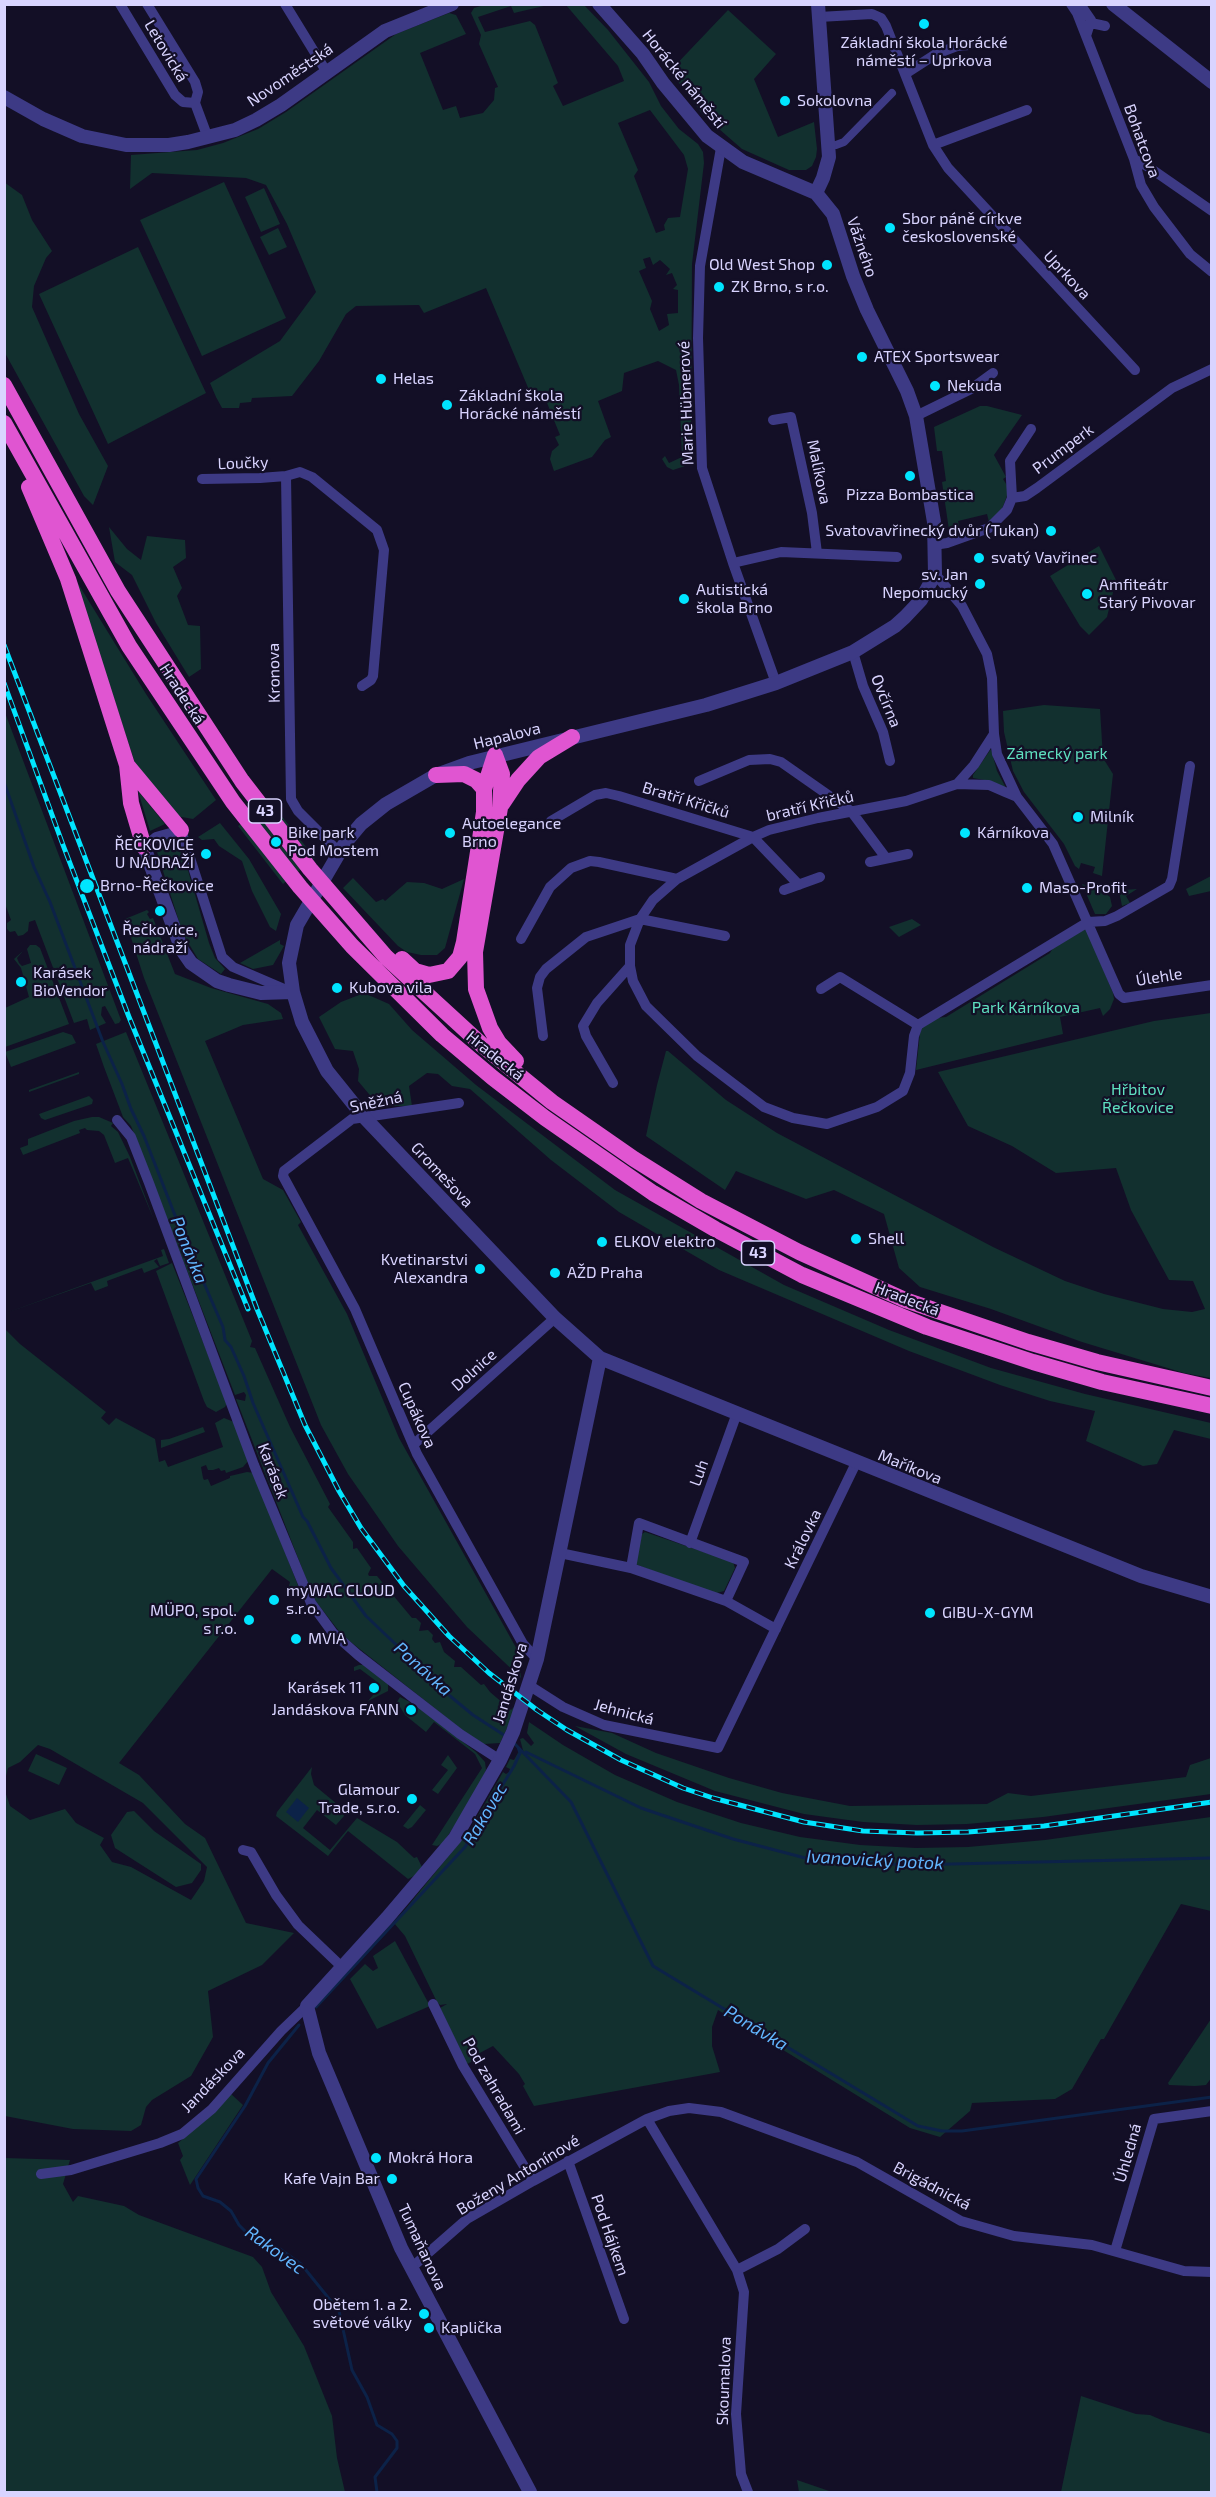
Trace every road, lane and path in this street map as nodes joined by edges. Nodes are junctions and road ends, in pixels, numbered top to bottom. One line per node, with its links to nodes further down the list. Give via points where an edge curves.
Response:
1 (120, 4): 19 (street, Letovická, via 175,95 183,102)
2 (147, 4): 19 (street, Letovická, via 195,82)
3 (285, 4): 14 (street)
4 (452, 4): 14 (street, Novoměstská, via 385,31)
5 (599, 4): 24 (street, Horácké náměstí, via 643,54 691,119)
6 (1071, 4): 12 (street, Bohatcova)
7 (1080, 4): 10 (street)
8 (1113, 4): 16 (street)
9 (818, 11): 15 (street, Uprkova, via 882,18); 22 (street)
10 (1091, 23): 11 (street); 12 (street)
11 (1105, 26)
12 (1086, 36): 25 (street, Bohatcova)
13 (969, 45): 15 (street, via 936,54)
14 (326, 71): 21 (street, Novoměstská, via 256,120)
15 (905, 74): 23 (street, Uprkova)
16 (1212, 82)
17 (892, 93): 22 (street, via 844,142)
18 (4, 97): 21 (street, Novoměstská, via 71,132 116,144 169,145)
19 (195, 103): 21 (street, Letovická)
20 (1027, 110): 23 (street)
21 (208, 138)
22 (828, 145): 26 (street, via 826,168)
23 (933, 145): 30 (street, Uprkova, via 963,186)
24 (721, 148): 26 (street, Horácké náměstí, via 751,166); 44 (street, Marie Hübnerové, via 702,249 702,468)
25 (1134, 159): 27 (street); 28 (street, Bohatcova, via 1141,185 1154,207 1196,260)
26 (816, 193): 33 (street, Vážného, via 833,213 864,302)
27 (1212, 211)
28 (1212, 272)
29 (1212, 369): 40 (street, Prumperk, via 1172,388 1037,488)
30 (1135, 370)
31 (993, 373): 33 (street, via 971,389)
32 (4, 385): 78 (highway, Hradecká / 43, via 118,591 242,781 359,925)
33 (916, 416): 41 (street, Vážného, via 934,522)
34 (773, 420): 42 (street, Malíkova, via 791,417)
35 (4, 423): 94 (highway, Hradecká / 43, via 164,701 255,831 374,969 450,1042 545,1118 653,1193 760,1254 938,1331 1090,1378)
36 (4, 428): 53 (highway, via 68,579)
37 (1031, 429): 40 (street, via 1010,461)
38 (286, 476): 39 (street, Loučky); 48 (street, Loučky, via 300,472 312,477 380,536 384,550 373,676); 66 (street, Kronova, via 291,799)
39 (202, 479)
40 (1012, 498): 41 (street, via 1003,515 989,528)
41 (934, 545): 45 (street, Vážného)
42 (817, 553): 43 (street); 44 (street, via 781,552)
43 (897, 557)
44 (733, 563): 47 (street, Marie Hübnerové)
45 (935, 574): 46 (street, Hapalova, via 921,600 905,617); 49 (street, via 956,597 984,644 992,678)
46 (853, 652): 47 (street, Hapalova); 52 (street, Ovčírna)
47 (776, 683): 50 (street, Hapalova, via 706,705)
48 (362, 686)
49 (994, 734): 57 (street, via 975,765); 59 (street, via 1000,762)
50 (572, 737): 51 (street, Hapalova); 60 (highway, via 539,757)
51 (495, 755): 55 (street, Hapalova); 58 (highway); 60 (highway, via 502,774)
52 (890, 761)
53 (127, 765): 63 (highway); 65 (highway, via 131,803)
54 (1190, 766): 75 (street, via 1168,886 1117,916)
55 (436, 775): 58 (highway, via 464,774); 66 (street, Hapalova, via 373,814 351,834)
56 (699, 781): 61 (street, Bratří Křičků, via 749,760 770,759 792,767)
57 (957, 783): 59 (street, via 988,785); 61 (street, bratří Křičků, via 906,801)
58 (484, 789): 78 (highway, via 480,839 460,957 448,971 429,975)
59 (1017, 797): 75 (street, via 1053,844)
60 (500, 808): 86 (highway, via 475,952 476,989 499,1043)
61 (851, 811): 64 (street, bratří Křičků, via 782,826); 68 (street, Bratří Křičků)
62 (551, 821): 64 (street, Bratří Křičků, via 595,795 606,793)
63 (181, 830): 65 (street, via 156,837); 82 (street, via 222,957 233,967)
64 (753, 837): 71 (street, bratří Křičků); 72 (street, Bratří Křičků)
65 (144, 847): 82 (street, via 182,950 191,963 229,985 261,993)
66 (339, 852): 82 (street, Hapalova, via 294,933 289,963)
67 (908, 854): 68 (street)
68 (886, 858): 69 (street)
69 (870, 862)
70 (820, 877): 72 (street)
71 (677, 879): 74 (street, bratří Křičků, via 653,900); 77 (street, via 590,861 571,868 550,887)
72 (799, 885): 73 (street)
73 (784, 890)
74 (640, 920): 76 (street); 79 (street, bratří Křičků, via 630,945); 84 (street, via 586,937 546,969 537,988)
75 (1088, 921): 80 (street, Úlehle, via 1124,998); 83 (street)
76 (725, 936)
77 (521, 939)
78 (389, 954): 86 (highway, Hradecká / 43, via 482,1045)
79 (630, 966): 83 (street, bratří Křičků, via 646,1006 684,1043 764,1107 793,1118 828,1124 877,1107 903,1091); 85 (street, via 595,1006 584,1026)
80 (1212, 985)
81 (821, 989): 83 (street, via 840,977)
82 (292, 992): 88 (street, Gromešova, via 314,1049)
83 (918, 1025)
84 (543, 1036)
85 (614, 1083)
86 (552, 1102): 93 (highway, Hradecká / 43, via 701,1201 867,1284 955,1318 1097,1362)
87 (459, 1103): 88 (street, Sněžná)
88 (364, 1117): 90 (street, Sněžná, via 345,1124); 91 (street, Gromešova)
89 (117, 1120): 107 (street, Karásek, via 131,1137 310,1603 333,1633 358,1655)
90 (283, 1176): 96 (street, Cupákova, via 355,1309)
91 (555, 1318): 92 (street, Gromešova); 96 (street, Dolnice)
92 (600, 1358): 95 (street, Maříkova); 99 (street, Jandáskova)
93 (1212, 1388)
94 (1212, 1406)
95 (737, 1413): 97 (street, Maříkova); 98 (street, Luh)
96 (413, 1445): 104 (street, Cupákova, via 523,1644)
97 (856, 1463): 101 (street, Maříkova, via 1141,1576); 103 (street, Královka)
98 (690, 1543): 100 (street, via 639,1523); 102 (street, via 744,1562)
99 (560, 1553): 100 (street); 104 (street, Jandáskova)
100 (631, 1568): 102 (street)
101 (1212, 1597)
102 (726, 1601): 103 (street)
103 (776, 1629): 106 (street, Královka)
104 (537, 1659): 105 (street, Jandáskova)
105 (530, 1686): 106 (street, Jehnická, via 563,1707 604,1725); 107 (street, Jandáskova)
106 (718, 1748)
107 (500, 1760): 109 (street, Jandáskova, via 455,1838)
108 (243, 1850): 109 (street, via 251,1852 297,1925)
109 (343, 1968): 111 (street, Jandáskova)
110 (433, 2004): 116 (street, Pod zahradami, via 463,2066)
111 (307, 2006): 115 (street, Jandáskova, via 208,2113 182,2134 71,2170); 119 (street, Tumaňanova, via 319,2053)
112 (1212, 2111): 118 (street, Úhledná, via 1154,2119)
113 (647, 2119): 114 (street, Boženy Antonínové); 118 (street, Brigádnická, via 689,2108 721,2112 856,2162 961,2221 1014,2236); 120 (street, Skoumalova)
114 (568, 2161): 116 (street, Boženy Antonínové); 122 (street, Pod Hájkem)
115 (41, 2174)
116 (533, 2181): 119 (street, Boženy Antonínové, via 467,2219)
117 (805, 2229): 120 (street, via 778,2249)
118 (1115, 2251): 121 (street, Brigádnická, via 1184,2271)
119 (411, 2268): 123 (street, Tumaňanova)
120 (737, 2270): 124 (street, Skoumalova, via 744,2292 736,2414 741,2474)
121 (1212, 2272)
122 (624, 2319)
123 (530, 2493)
124 (748, 2493)

